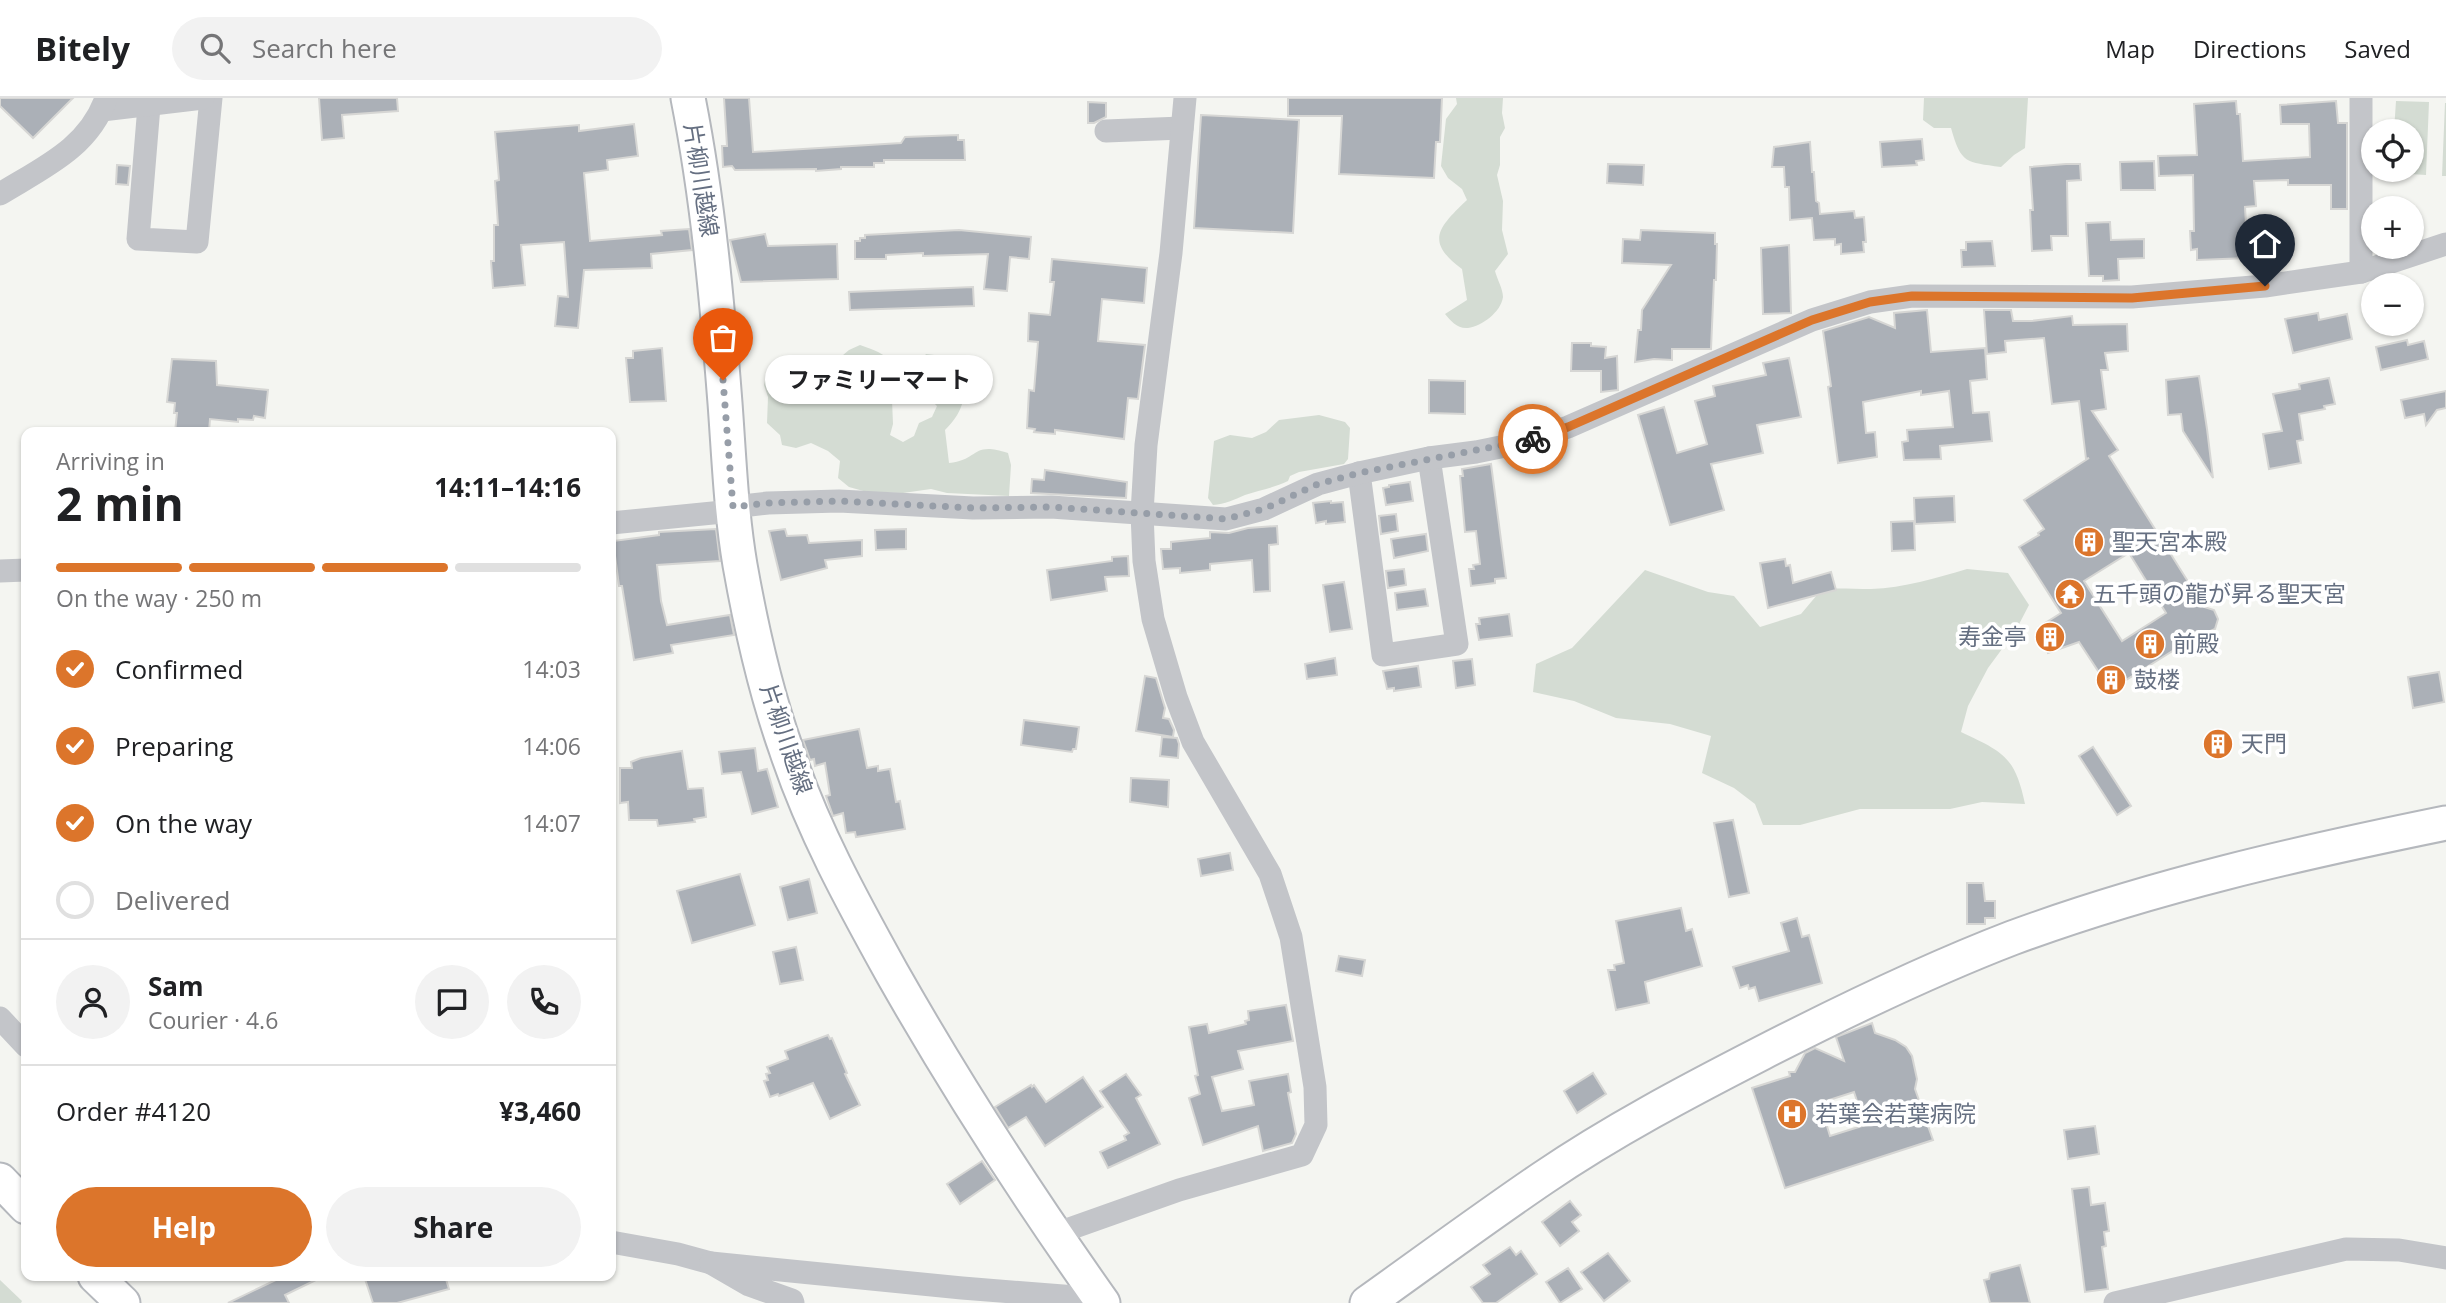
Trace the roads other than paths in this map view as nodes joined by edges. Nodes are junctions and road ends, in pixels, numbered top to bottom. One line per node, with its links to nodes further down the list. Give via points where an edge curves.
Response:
1 (203, 98): 7 (street)
2 (211, 98): 7 (street, via 197,242 138,239)
3 (688, 98): 15 (main road, 片柳川越線, via 715,279)
4 (1185, 98): 8 (street)
5 (2361, 98): 12 (street)
6 (104, 104): 7 (street); 10 (street, via 84,137)
7 (149, 106)
8 (1182, 128): 9 (street); 16 (street)
9 (1106, 131)
10 (0, 194)
11 (2446, 244): 12 (street)
12 (2361, 272): 13 (street, via 2132,298 1912,296 1870,302 1812,320 1568,427 1525,442)
13 (1429, 458): 14 (street); 14 (street, via 1457,644 1383,655)
14 (1359, 473): 16 (street, via 1226,519)
15 (733, 509): 16 (street, via 839,501); 17 (street); 25 (main road, 片柳川越線, via 766,682 786,751 841,882 930,1040)
16 (1142, 513): 25 (street, via 1153,619 1176,697 1193,742 1270,874 1284,912 1315,1087 1316,1125 1302,1155 1155,1198)
17 (616, 522)
18 (21, 570): 19 (street)
19 (0, 571)
20 (2446, 822): 33 (main road, via 2201,877 2080,914 1858,1003 1683,1094 1545,1177)
21 (0, 1018): 22 (street)
22 (21, 1041)
23 (0, 1180): 24 (main road)
24 (21, 1202)
25 (1055, 1234): 30 (main road, 片柳川越線)
26 (616, 1243): 28 (street)
27 (2446, 1258): 34 (street, via 2399,1250 2346,1249)
28 (711, 1263): 30 (street); 32 (street)
29 (100, 1281): 31 (main road)
30 (1102, 1301)
31 (123, 1303)
32 (793, 1303)
33 (1367, 1303)
34 (2115, 1303)

